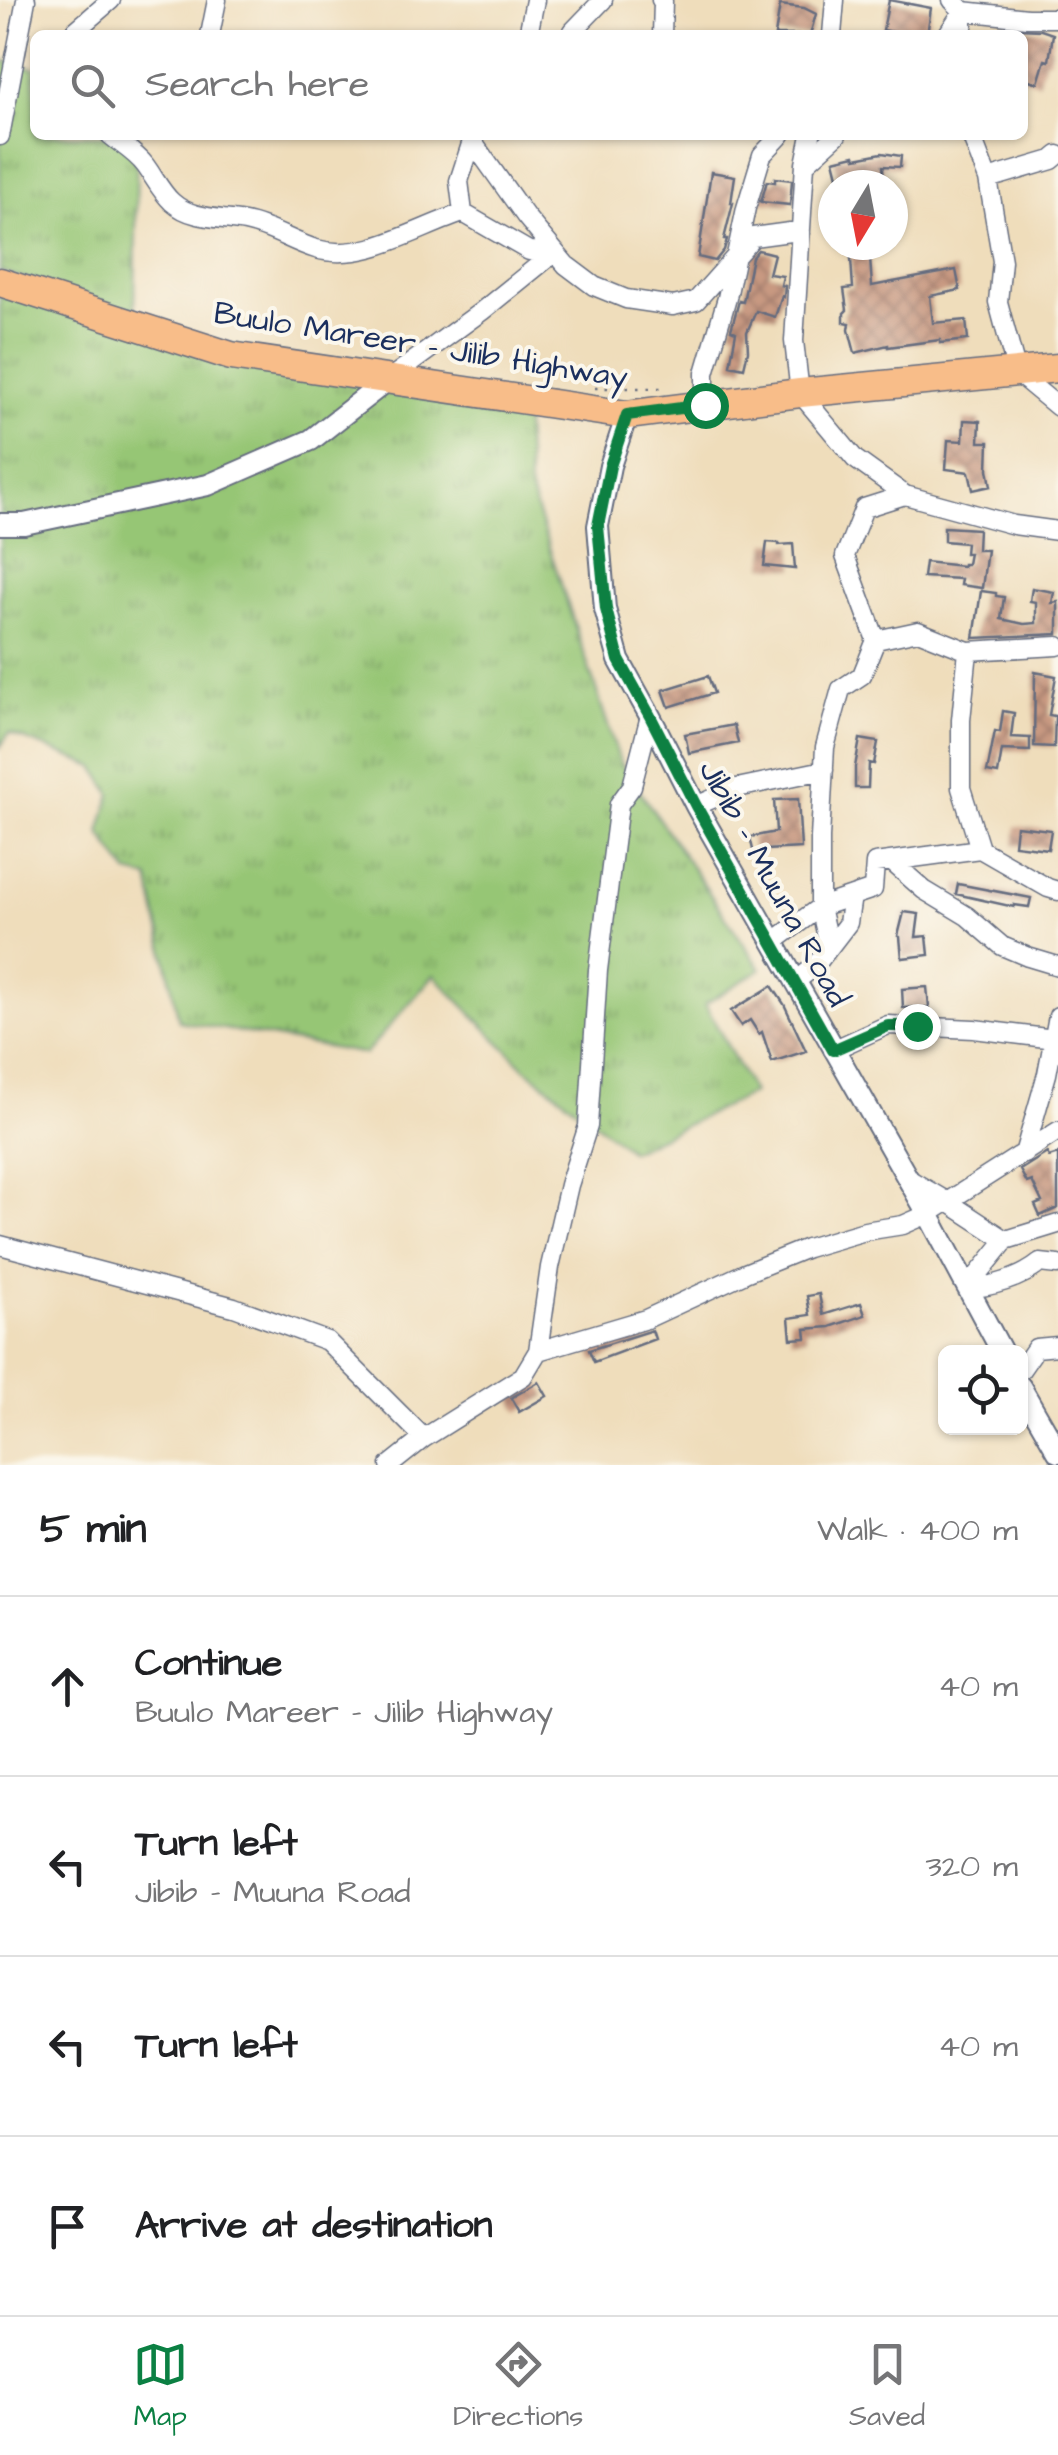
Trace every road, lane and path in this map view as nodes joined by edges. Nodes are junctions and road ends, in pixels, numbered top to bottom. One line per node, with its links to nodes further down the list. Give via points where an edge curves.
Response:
1 (26, 0): 18 (street)
2 (111, 0): 10 (street)
3 (217, 0): 11 (street)
4 (536, 0): 12 (street)
5 (604, 0): 13 (street)
6 (660, 0): 14 (street)
7 (835, 0): 15 (street)
8 (957, 5): 9 (street); 16 (street); 17 (street)
9 (1058, 18)
10 (75, 30)
11 (211, 30)
12 (529, 30)
13 (573, 30)
14 (662, 30)
15 (832, 30)
16 (950, 30)
17 (962, 30)
18 (0, 136)
19 (116, 140): 29 (street, via 184,210 274,230 317,249 343,252 391,242)
20 (471, 140): 29 (street, via 459,181)
21 (473, 140): 31 (street)
22 (776, 140): 32 (street, via 762,155)
23 (810, 140): 27 (street)
24 (831, 140): 27 (street)
25 (973, 140): 28 (street)
26 (1056, 158): 28 (street)
27 (805, 164): 30 (street)
28 (988, 179): 35 (street, via 1002,261 998,302)
29 (463, 213): 31 (street, via 529,252)
30 (801, 233): 32 (street, via 753,237); 37 (street, via 794,341)
31 (555, 252): 32 (street, via 594,286 626,300 673,306 696,302); 36 (street)
32 (736, 255): 38 (street, via 706,373)
33 (0, 282): 36 (main road, Buulo Mareer - Jilib Highway, via 231,356)
34 (1058, 368): 35 (main road, Buulo Mareer - Jilib Highway)
35 (1017, 373): 37 (main road, Buulo Mareer - Jilib Highway); 39 (street)
36 (389, 379): 40 (main road, Buulo Mareer - Jilib Highway); 42 (street, via 311,440 208,484)
37 (800, 394): 38 (main road, Buulo Mareer - Jilib Highway); 41 (street, via 855,458)
38 (705, 405): 40 (main road, Buulo Mareer - Jilib Highway)
39 (1058, 407)
40 (627, 415): 47 (street, Jibib - Muuna Road, via 598,526 619,660)
41 (905, 495): 43 (street); 44 (street, via 864,508 845,556)
42 (0, 524)
43 (1058, 531)
44 (876, 640): 46 (street, via 918,631); 48 (street, via 862,675 841,689)
45 (1058, 646): 46 (street)
46 (968, 651): 50 (street, via 961,788)
47 (650, 716): 49 (street, Jibib - Muuna Road); 74 (street, via 632,786 619,804 588,1126 550,1267)
48 (824, 770): 49 (street, via 737,788); 54 (street)
49 (696, 806): 55 (street, Jibib - Muuna Road)
50 (980, 849): 51 (street); 52 (street)
51 (891, 861): 53 (street, via 874,864 873,889); 57 (street, via 1002,946)
52 (1058, 891)
53 (852, 896): 54 (street); 56 (street, via 848,923)
54 (820, 907): 55 (street); 56 (street)
55 (773, 942): 58 (street, Jibib - Muuna Road)
56 (828, 946): 58 (street)
57 (1058, 966)
58 (796, 982): 61 (street, Jibib - Muuna Road)
59 (1058, 1016): 60 (street)
60 (1054, 1039): 61 (street, via 888,1026); 63 (street)
61 (833, 1050): 64 (street, Jibib - Muuna Road)
62 (1058, 1131): 63 (street)
63 (1024, 1154): 65 (street)
64 (906, 1178): 65 (street); 66 (street, Jibib - Muuna Road)
65 (948, 1202): 66 (street); 68 (street)
66 (928, 1214): 71 (street, Jibib - Muuna Road); 74 (street, via 807,1248 646,1318)
67 (1058, 1224): 68 (street)
68 (1006, 1240): 71 (street)
69 (0, 1244): 77 (street, via 234,1307 327,1342)
70 (1058, 1265): 71 (street, via 1040,1263 1027,1274)
71 (967, 1288): 72 (street, Jibib - Muuna Road)
72 (998, 1345)
73 (1058, 1346): 75 (street, via 1036,1348)
74 (538, 1351): 77 (street, via 523,1376)
75 (1028, 1360)
76 (1028, 1400): 78 (street)
77 (424, 1438): 79 (street)
78 (1058, 1452)
79 (390, 1465)

